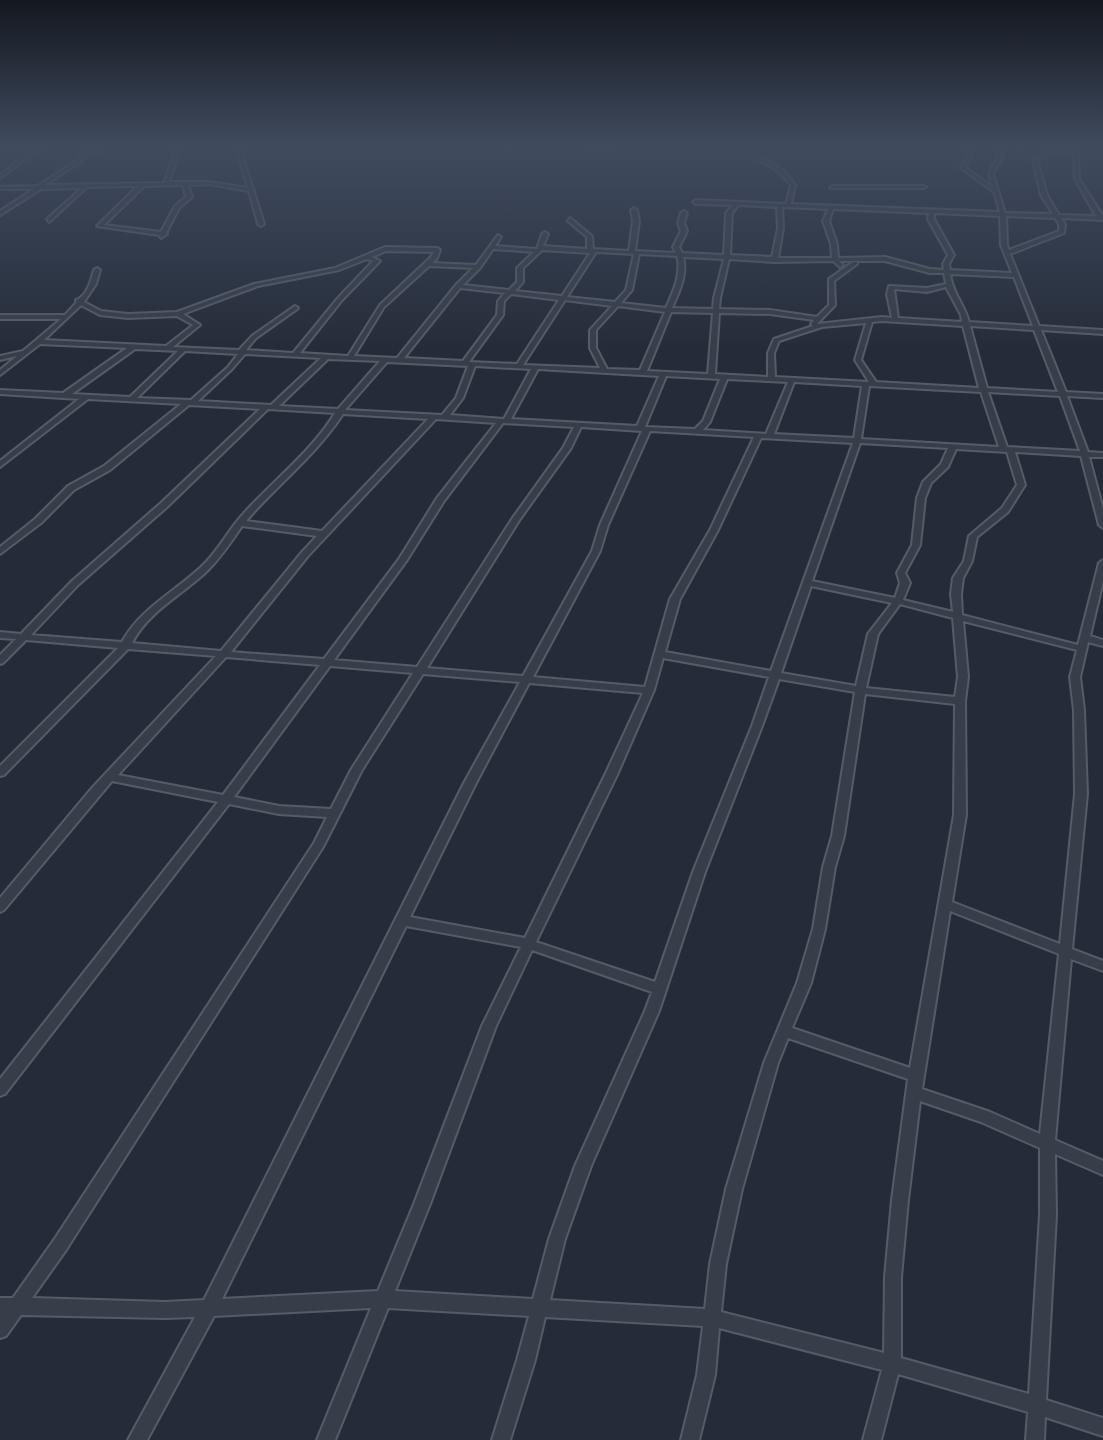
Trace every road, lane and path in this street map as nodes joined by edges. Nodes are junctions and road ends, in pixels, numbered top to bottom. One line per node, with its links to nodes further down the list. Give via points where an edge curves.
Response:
1 (54, 215): 15 (street)
2 (111, 215): 3 (street, via 100,226 162,235)
3 (172, 215)
4 (258, 215): 17 (street)
5 (636, 215): 23 (street, via 631,244)
6 (683, 215): 25 (street)
7 (730, 215): 27 (street)
8 (779, 215): 28 (street)
9 (827, 215): 29 (street, via 825,225)
10 (931, 215): 35 (street, via 951,255)
11 (1003, 215): 24 (street)
12 (1036, 215): 13 (street)
13 (1058, 216): 14 (street); 24 (street, via 1062,232)
14 (1101, 218)
15 (49, 220)
16 (570, 220): 22 (street, via 590,237)
17 (261, 224)
18 (545, 234): 21 (street)
19 (498, 237): 20 (street)
20 (491, 247): 21 (street); 32 (street)
21 (539, 250): 22 (street); 39 (street, via 520,268 520,282)
22 (592, 251): 23 (street); 40 (street)
23 (635, 252): 25 (street); 42 (street, via 629,290)
24 (1007, 253): 36 (street)
25 (678, 254): 27 (street); 44 (street, via 682,260 680,282)
26 (366, 256): 31 (street, via 396,248 437,250); 46 (street, via 337,269 274,280); 61 (street, via 377,261)
27 (727, 257): 28 (street); 45 (street)
28 (775, 260): 29 (street)
29 (836, 262): 30 (street); 34 (street)
30 (858, 262): 34 (street); 35 (street, via 885,259)
31 (427, 264): 32 (street); 63 (street, via 382,306)
32 (478, 267): 38 (street)
33 (97, 270): 41 (street)
34 (844, 270): 49 (street, via 831,280 832,305)
35 (947, 272): 36 (street); 37 (street)
36 (1013, 275): 54 (street)
37 (948, 285): 50 (street, via 927,290 891,287); 52 (street)
38 (458, 286): 39 (street); 65 (street)
39 (510, 291): 40 (street); 67 (street)
40 (563, 297): 42 (street); 68 (street)
41 (78, 301): 46 (street, via 100,313); 48 (street)
42 (617, 305): 44 (street); 70 (street, via 593,330 593,348)
43 (295, 308): 60 (street, via 254,337)
44 (666, 310): 45 (street); 71 (street)
45 (715, 312): 49 (street, via 770,312); 74 (street)
46 (178, 314): 58 (street, via 197,324)
47 (0, 317): 48 (street)
48 (66, 317): 56 (street)
49 (818, 319): 53 (street)
50 (895, 321): 51 (street); 52 (street)
51 (869, 322): 53 (street); 78 (street, via 858,360)
52 (967, 326): 54 (street); 80 (street)
53 (811, 328): 76 (street, via 776,340 771,353)
54 (1035, 328): 55 (street); 81 (street)
55 (1103, 332)
56 (40, 342): 57 (street); 66 (street)
57 (135, 346): 58 (street); 82 (street)
58 (169, 347): 59 (street)
59 (184, 349): 60 (street); 85 (street)
60 (242, 352): 61 (street); 86 (street)
61 (296, 354): 62 (street)
62 (327, 356): 63 (street); 87 (street)
63 (350, 357): 64 (street)
64 (386, 359): 65 (street); 88 (street)
65 (399, 360): 67 (street)
66 (3, 362): 72 (street)
67 (468, 363): 68 (street); 89 (street, via 459,398)
68 (519, 366): 69 (street)
69 (536, 367): 70 (street); 90 (street)
70 (604, 370): 71 (street)
71 (643, 372): 73 (street)
72 (0, 373)
73 (664, 373): 74 (street); 92 (street)
74 (711, 375): 75 (street)
75 (725, 376): 76 (street); 93 (street, via 706,422)
76 (772, 379): 77 (street)
77 (792, 380): 78 (street); 94 (street)
78 (870, 385): 80 (street); 95 (street)
79 (0, 392): 82 (street)
80 (987, 392): 81 (street); 97 (street)
81 (1063, 393): 83 (street); 98 (street)
82 (66, 395): 84 (street)
83 (1103, 396)
84 (86, 397): 85 (street); 100 (street)
85 (132, 399): 86 (street)
86 (190, 403): 87 (street); 104 (street, via 107,468 71,488)
87 (269, 407): 88 (street); 110 (street, via 75,583)
88 (339, 412): 89 (street); 101 (street, via 300,465)
89 (439, 418): 90 (street); 103 (street)
90 (504, 421): 91 (street); 117 (street, via 440,500 403,560)
91 (579, 425): 92 (street); 118 (street)
92 (644, 429): 93 (street); 120 (street, via 596,551)
93 (697, 432): 94 (street)
94 (764, 436): 95 (street); 115 (street, via 675,599)
95 (857, 441): 96 (street); 106 (street)
96 (953, 446): 97 (street); 107 (street, via 949,460 933,474 921,498 916,545 901,573 905,583)
97 (1007, 449): 98 (street); 108 (street, via 1021,485 1005,510 973,536 968,561 958,578)
98 (1083, 453): 99 (street); 102 (street)
99 (1103, 455)
100 (0, 465)
101 (240, 523): 103 (street); 113 (street, via 205,568 145,616)
102 (1103, 525)
103 (324, 534): 114 (street)
104 (0, 551)
105 (1103, 563): 112 (street)
106 (807, 583): 107 (street); 119 (street)
107 (898, 601): 108 (street); 122 (street, via 873,634)
108 (960, 618): 112 (street); 123 (street)
109 (0, 635): 110 (street)
110 (25, 636): 113 (street); 116 (street)
111 (1103, 643): 112 (street)
112 (1084, 644): 132 (street, via 1075,677 1081,794)
113 (126, 645): 114 (street); 124 (street)
114 (224, 653): 117 (street); 125 (street)
115 (658, 654): 119 (street); 121 (street)
116 (0, 661)
117 (326, 661): 118 (street); 126 (street)
118 (422, 671): 120 (street); 127 (street)
119 (773, 674): 122 (street); 134 (street)
120 (528, 678): 121 (street); 130 (street)
121 (649, 690): 131 (street)
122 (860, 690): 123 (street); 135 (street, via 819,929 804,983)
123 (960, 701): 128 (street, via 961,805)
124 (0, 772)
125 (111, 777): 126 (street); 129 (street)
126 (227, 798): 127 (street, via 279,810); 137 (street)
127 (333, 813): 143 (street, via 319,844 60,1245)
128 (945, 904): 132 (street); 136 (street)
129 (0, 907)
130 (401, 920): 131 (street); 142 (street)
131 (529, 944): 134 (street); 141 (street, via 489,1026)
132 (1064, 950): 133 (street); 139 (street)
133 (1103, 966)
134 (659, 989): 144 (street, via 583,1166 557,1239)
135 (783, 1031): 136 (street); 145 (street, via 734,1189)
136 (916, 1076): 138 (street)
137 (0, 1090)
138 (916, 1093): 139 (street); 147 (street, via 893,1276)
139 (1046, 1142): 140 (street); 148 (street, via 1048,1215)
140 (1103, 1168)
141 (383, 1299): 142 (street); 144 (street); 151 (street)
142 (210, 1306): 143 (street, via 165,1310); 150 (street)
143 (7, 1307): 146 (street)
144 (540, 1307): 145 (street); 152 (street)
145 (712, 1318): 147 (street); 153 (street, via 706,1375)
146 (0, 1330)
147 (891, 1364): 148 (street); 154 (street)
148 (1039, 1406): 149 (street); 155 (street)
149 (1103, 1427)
150 (136, 1440)
151 (326, 1440)
152 (501, 1440)
153 (690, 1440)
154 (872, 1440)
155 (1035, 1440)

